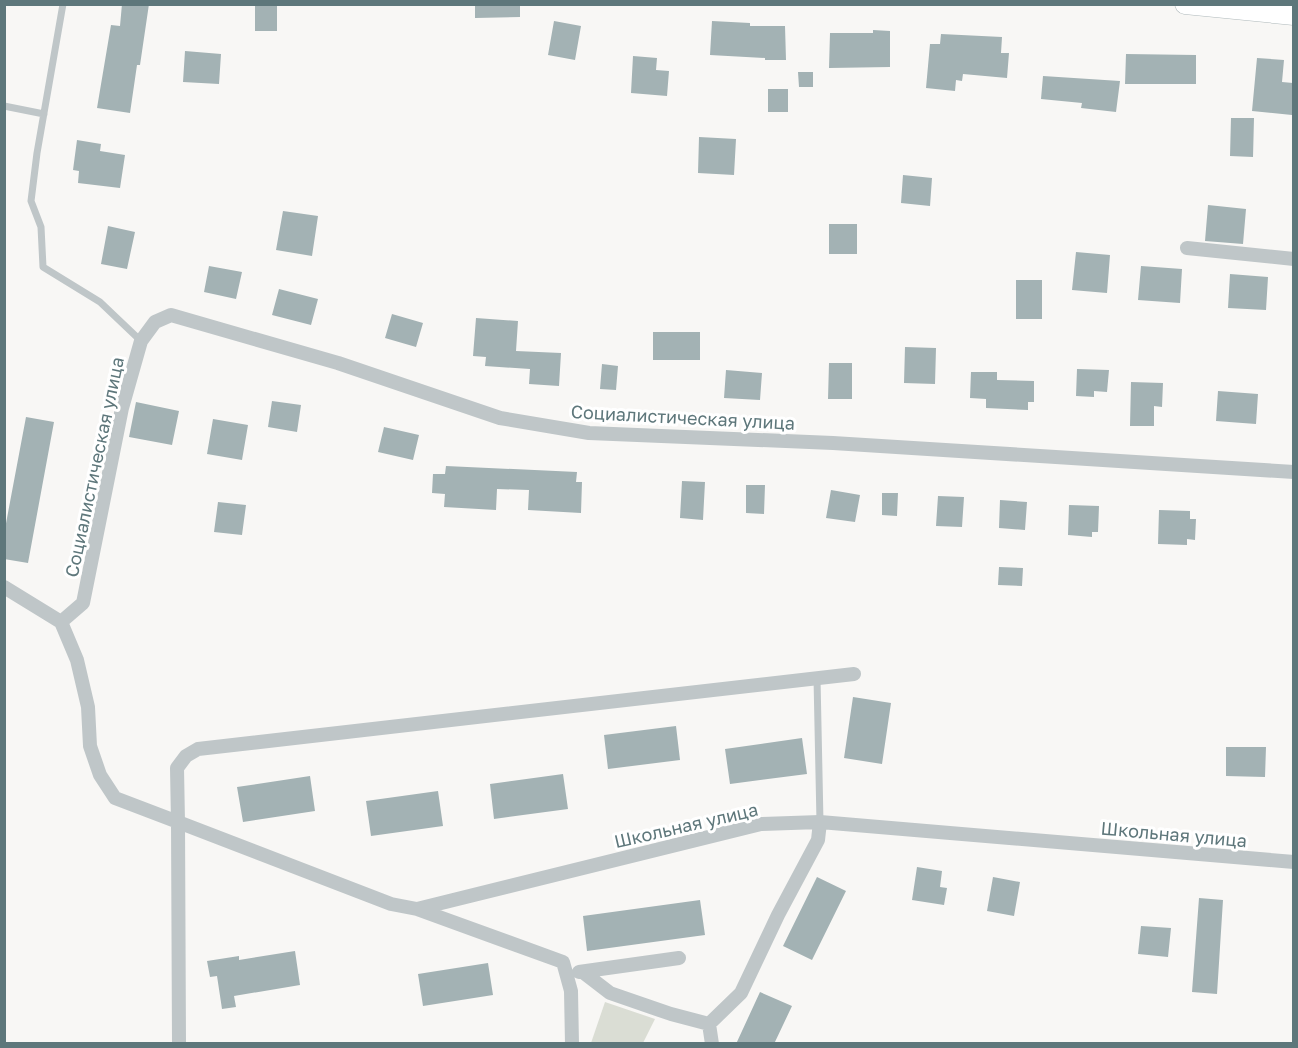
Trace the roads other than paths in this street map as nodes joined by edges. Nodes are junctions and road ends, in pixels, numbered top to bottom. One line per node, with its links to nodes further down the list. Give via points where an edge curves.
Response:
1 (63, 4): 6 (lane)
2 (1185, 4): 3 (main road)
3 (1246, 8): 4 (main road)
4 (1293, 15)
5 (4, 106): 6 (lane)
6 (44, 114): 9 (lane, via 31,201 40,227 43,267 100,302)
7 (1187, 248): 8 (street)
8 (1293, 259)
9 (141, 341): 10 (street, Социалистическая улица, via 155,322 171,315 338,363 500,417 589,433 833,443); 12 (street, Социалистическая улица, via 122,408 83,603)
10 (1293, 472)
11 (4, 587): 12 (street)
12 (61, 622): 15 (street, Школьная улица, via 77,660 88,707 90,746 100,775 115,798)
13 (854, 674): 14 (street)
14 (817, 678): 15 (street, via 198,749 177,768); 16 (lane)
15 (178, 822): 18 (street, Школьная улица, via 391,904); 23 (street)
16 (819, 822): 17 (street, Школьная улица); 18 (street, Школьная улица, via 761,824); 22 (street, via 818,840 741,993)
17 (1293, 862)
18 (417, 909): 20 (street, via 563,962)
19 (679, 958): 21 (street)
20 (565, 972): 21 (street); 24 (street, via 571,991)
21 (584, 973): 22 (street, via 610,993)
22 (709, 1024): 25 (street)
23 (178, 1044)
24 (572, 1044)
25 (712, 1044)

